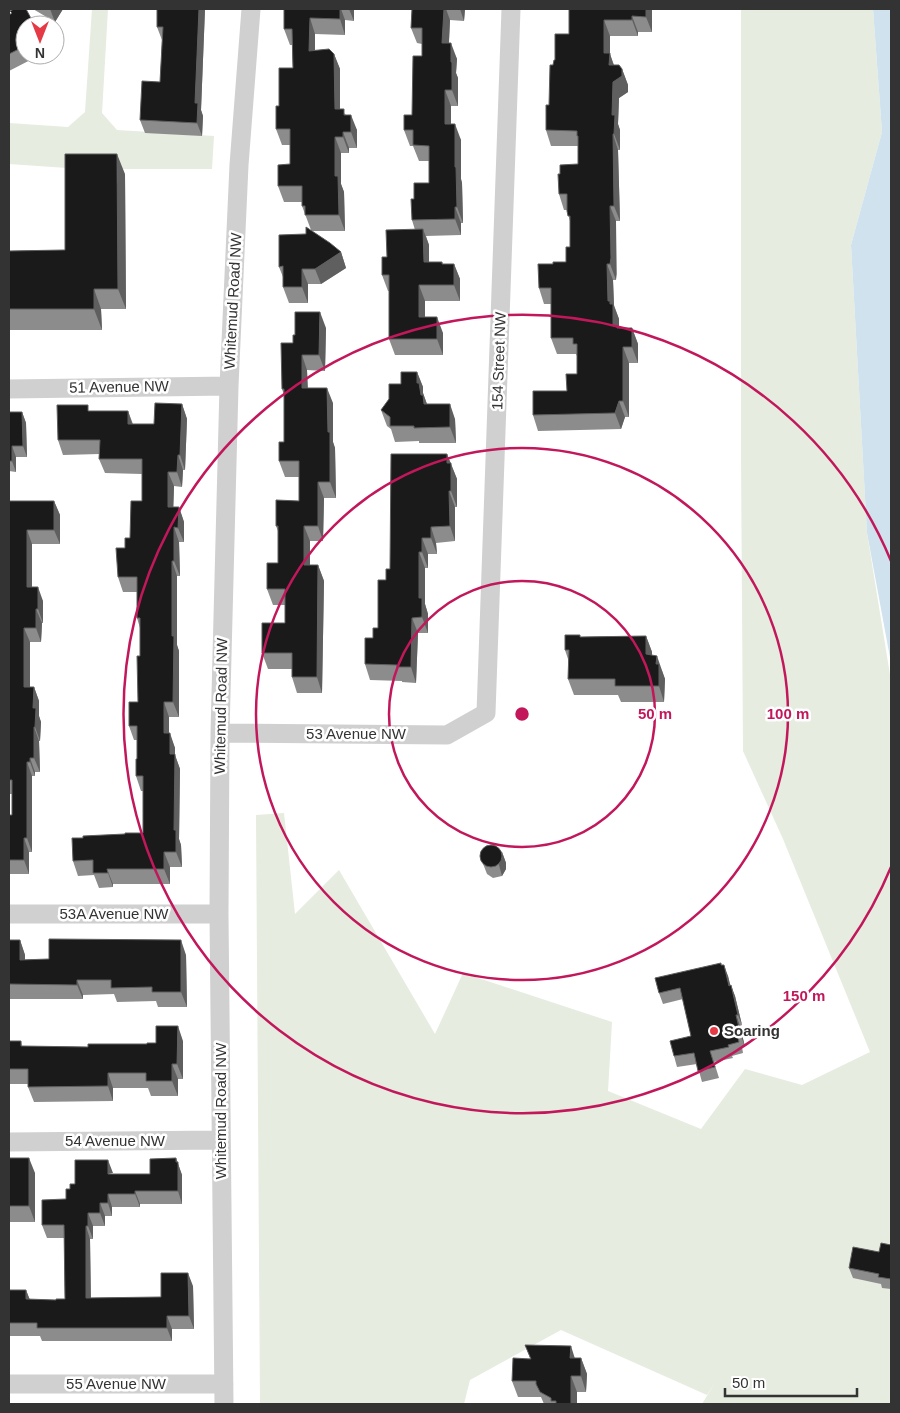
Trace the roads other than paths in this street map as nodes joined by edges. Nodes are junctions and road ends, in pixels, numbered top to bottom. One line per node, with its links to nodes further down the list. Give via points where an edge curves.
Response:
1 (252, 9): 3 (street, Whitemud Road NW, via 239,165)
2 (511, 9): 5 (street, 154 Street NW)
3 (229, 386): 4 (street, 51 Avenue NW); 6 (street, Whitemud Road NW)
4 (9, 388)
5 (486, 713): 6 (street, 53 Avenue NW, via 447,735)
6 (220, 733): 8 (street, Whitemud Road NW)
7 (9, 914): 8 (street, 53A Avenue NW)
8 (219, 914): 9 (street, Whitemud Road NW)
9 (221, 1140): 10 (street, 54 Avenue NW); 12 (street, Whitemud Road NW)
10 (9, 1142)
11 (9, 1384): 12 (street, 55 Avenue NW)
12 (224, 1384): 13 (street, Whitemud Road NW)
13 (224, 1404)

